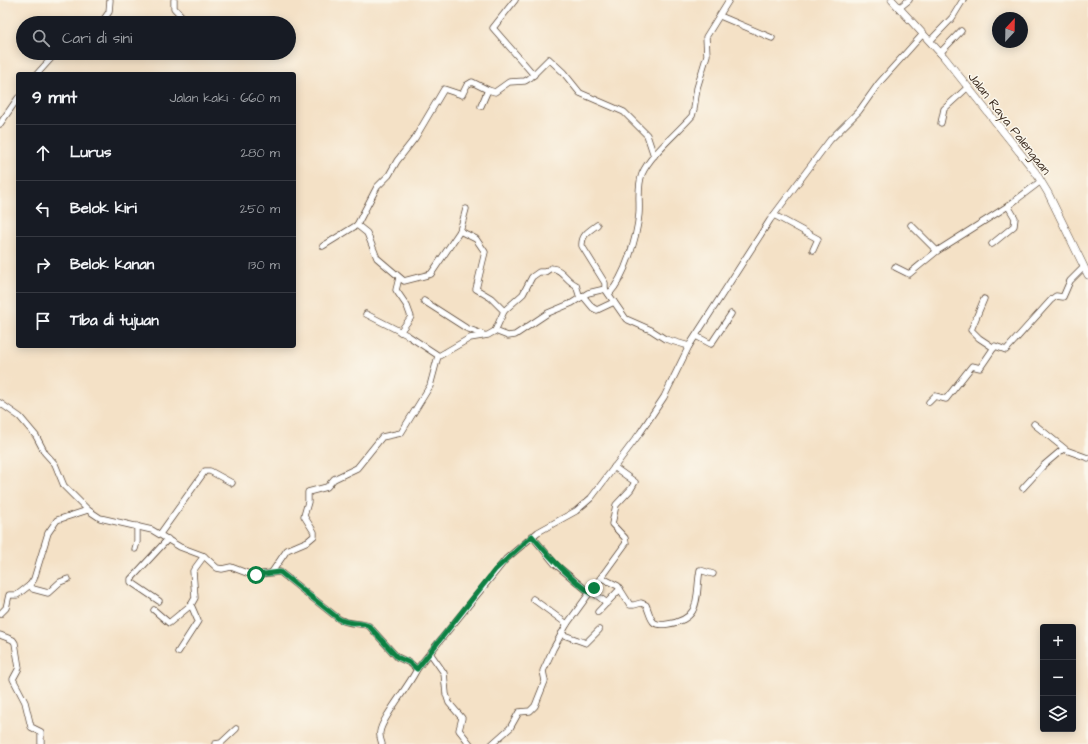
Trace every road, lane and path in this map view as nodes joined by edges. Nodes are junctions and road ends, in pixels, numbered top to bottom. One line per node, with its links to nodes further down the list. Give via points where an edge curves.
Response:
1 (110, 0): 9 (street)
2 (174, 0): 10 (street, via 174,8)
3 (515, 0): 19 (street, via 493,28)
4 (729, 0): 11 (street)
5 (892, 0): 8 (street, Jalan Raya Palengaan)
6 (909, 0): 8 (street)
7 (963, 0): 15 (street, via 952,18)
8 (900, 8): 13 (street, Jalan Raya Palengaan)
9 (105, 16)
10 (181, 16)
11 (720, 16): 14 (street); 26 (street, via 706,37 707,55 693,113)
12 (961, 31): 16 (street)
13 (923, 34): 15 (street, Jalan Raya Palengaan); 30 (street, via 878,83 859,111 830,140)
14 (772, 38)
15 (930, 41): 16 (street, Jalan Raya Palengaan)
16 (942, 55): 20 (street, Jalan Raya Palengaan)
17 (50, 60): 18 (street)
18 (39, 72)
19 (534, 75): 21 (street, via 525,81 509,82 495,92); 26 (street, via 550,60 580,93 624,112 647,135)
20 (968, 87): 24 (street, via 944,109); 27 (street, Jalan Raya Palengaan)
21 (488, 90): 23 (street); 31 (street, via 472,82 462,95 444,89 416,138 377,187)
22 (16, 101): 25 (street)
23 (481, 106)
24 (941, 123)
25 (0, 124)
26 (654, 156): 43 (street, via 641,177 638,224 628,260 619,283)
27 (1041, 181): 28 (street); 39 (street, Jalan Raya Palengaan)
28 (1008, 206): 35 (street, via 1015,218 1014,226); 38 (street)
29 (466, 209): 34 (street)
30 (774, 214): 37 (street, via 816,238 818,241); 54 (street)
31 (357, 225): 36 (street); 42 (street, via 367,233 375,256)
32 (911, 225): 38 (street)
33 (597, 226): 43 (street, via 583,236 582,246 605,283)
34 (460, 231): 42 (street, via 431,274 406,281); 48 (street, via 476,239 485,252 476,288)
35 (992, 244)
36 (323, 246)
37 (813, 250)
38 (937, 251): 40 (street, via 909,274)
39 (1084, 267): 41 (street, Jalan Raya Palengaan); 56 (street, via 1070,281 1063,297 1056,296 1051,300 1006,350 997,346)
40 (896, 268)
41 (1088, 275)
42 (399, 278): 52 (street, via 396,290 409,309 411,317)
43 (607, 291): 44 (street); 47 (street)
44 (581, 297): 47 (street, via 597,310); 48 (street, via 576,285 560,271 551,268 533,276 523,294); 51 (street, via 548,313 515,335 508,336)
45 (984, 299): 56 (street, via 971,330)
46 (424, 301): 53 (street, via 466,328)
47 (614, 302): 55 (street, via 626,320 665,339)
48 (504, 311): 51 (street)
49 (366, 314): 52 (street)
50 (731, 314): 54 (street, via 711,344)
51 (494, 331): 53 (street)
52 (400, 332): 57 (street)
53 (486, 335): 57 (street, via 470,338)
54 (696, 336): 55 (street)
55 (689, 346): 63 (street, via 664,397)
56 (994, 348): 58 (street, via 983,366 973,366 946,399 935,396)
57 (438, 356): 73 (street, via 430,386 401,433 382,437 357,468 334,479 327,487 308,492 304,516 314,536 287,550)
58 (929, 402)
59 (0, 403): 66 (street, via 20,417 36,436 45,453 55,464 64,486)
60 (1034, 424): 61 (street)
61 (1065, 449): 62 (street); 65 (street, via 1044,465)
62 (1088, 458)
63 (614, 467): 69 (street, via 585,505); 76 (street, via 635,482 632,489 616,505 612,524 626,543)
64 (232, 483): 68 (street, via 205,470)
65 (1023, 488)
66 (88, 510): 67 (street, via 105,520); 77 (street, via 57,520 48,533 39,566)
67 (137, 526): 68 (street); 71 (street)
68 (160, 534): 70 (street)
69 (532, 536): 79 (street, via 555,564); 92 (street, via 495,570)
70 (168, 539): 72 (street, via 180,547); 81 (street, via 131,582)
71 (135, 549)
72 (204, 556): 73 (street, via 220,569 231,567 252,575); 83 (street, via 193,571 195,596)
73 (272, 572): 93 (street, via 280,572 343,622 369,626 397,657)
74 (713, 574): 78 (street, via 700,570 696,602 687,618 679,623 655,625 646,605 630,605)
75 (68, 578): 77 (street, via 48,593 33,590)
76 (602, 578): 78 (street, via 616,584); 79 (street)
77 (30, 585): 86 (street, via 17,596 9,595 6,608)
78 (620, 589): 82 (street)
79 (590, 592): 82 (street); 87 (street)
80 (533, 599): 87 (street)
81 (159, 600)
82 (607, 603): 85 (street)
83 (190, 605): 84 (street, via 169,623); 91 (street, via 198,620)
84 (154, 610)
85 (598, 612)
86 (0, 614)
87 (567, 624): 89 (street)
88 (600, 630): 89 (street, via 586,642)
89 (561, 634): 99 (street, via 543,672 545,681 535,706 530,711 519,712 510,728)
90 (0, 635): 95 (street, via 15,643 19,668 12,679 25,702 31,728 41,732)
91 (178, 652)
92 (430, 653): 93 (street); 98 (street, via 444,673 447,698 462,718 459,730)
93 (417, 669): 97 (street, via 382,725)
94 (236, 729): 96 (street, via 221,743)
95 (41, 744)
96 (216, 744)
97 (382, 744)
98 (470, 744)
99 (492, 744)

